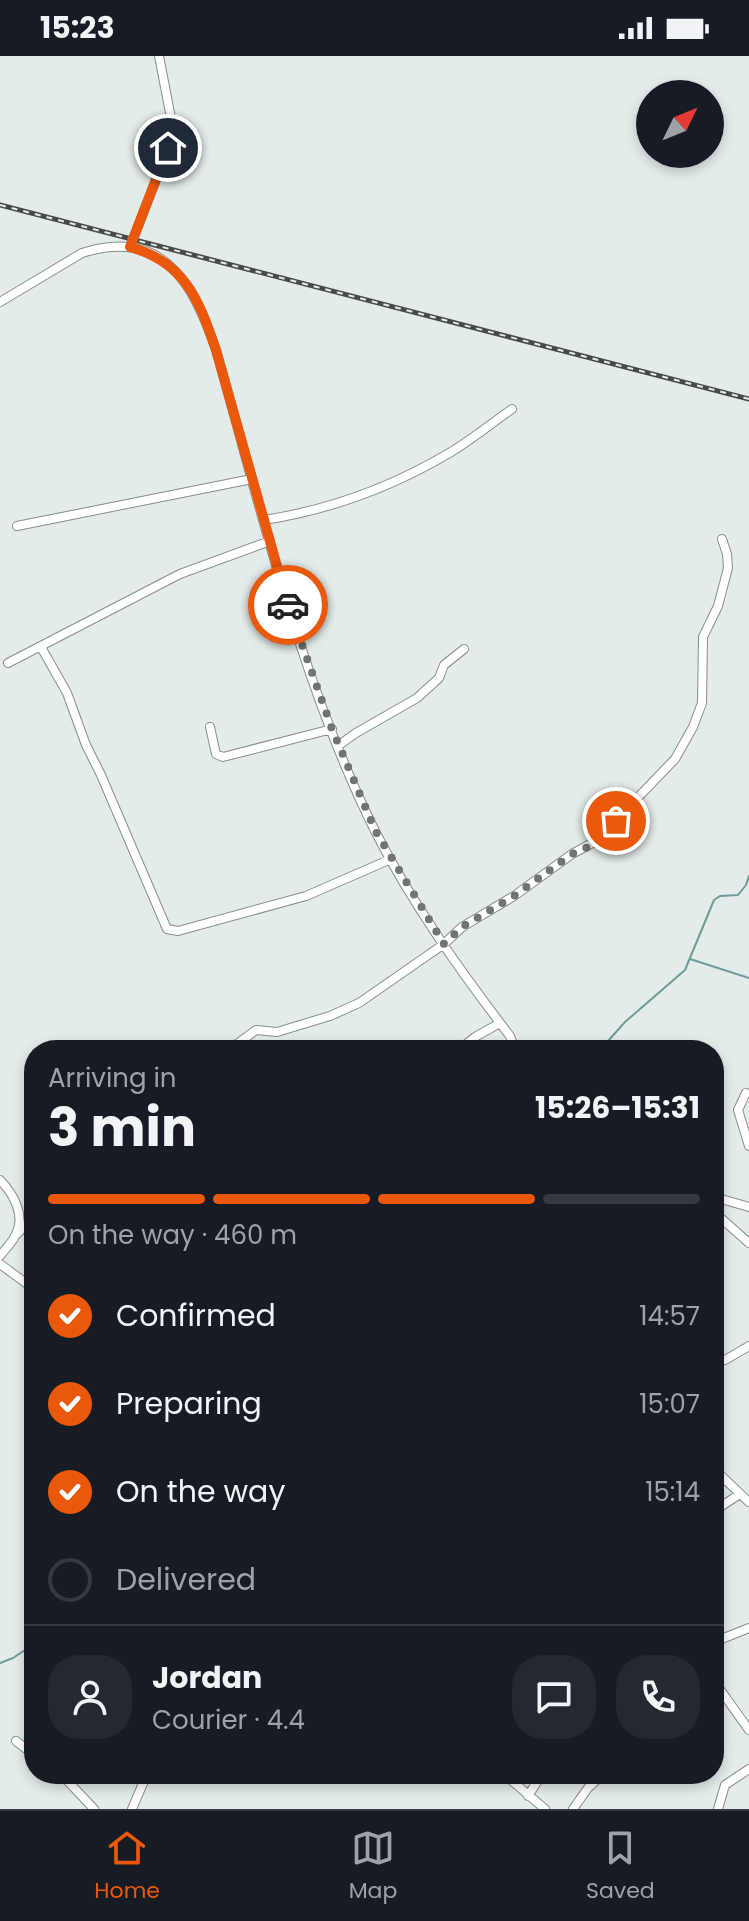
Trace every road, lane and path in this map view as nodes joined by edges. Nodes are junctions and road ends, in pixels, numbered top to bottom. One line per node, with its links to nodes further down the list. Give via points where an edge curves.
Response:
1 (159, 56): 2 (street, via 171,141)
2 (130, 247): 3 (street, via 82,253); 5 (street, via 171,267 193,293 216,350)
3 (0, 302)
4 (512, 409): 6 (street, via 416,471 338,504)
5 (252, 479): 6 (street); 7 (street)
6 (264, 520): 9 (street)
7 (17, 526)
8 (722, 539): 17 (street, via 728,568 703,637 702,703 675,759 596,841)
9 (270, 541): 10 (street, via 180,574); 14 (street)
10 (41, 647): 12 (street); 16 (street, via 67,693 167,929 178,931 306,896)
11 (464, 649): 15 (street, via 417,698)
12 (8, 663)
13 (210, 727): 14 (street, via 216,754 223,757)
14 (332, 729): 15 (street)
15 (339, 745): 16 (street)
16 (391, 859): 17 (street)
17 (444, 944): 18 (street); 19 (street, via 359,1003 277,1032 256,1030)
18 (500, 1023): 20 (street); 21 (street)
19 (242, 1040)
20 (471, 1040)
21 (511, 1040)
22 (746, 1093): 23 (street, via 738,1110)
23 (749, 1146)
24 (0, 1180): 29 (street, via 20,1215)
25 (724, 1200): 26 (street)
26 (749, 1207)
27 (724, 1221): 30 (street)
28 (24, 1226): 29 (street)
29 (17, 1233): 31 (street)
30 (749, 1243)
31 (0, 1256)
32 (0, 1264): 33 (street)
33 (24, 1282)
34 (749, 1346): 35 (street)
35 (724, 1360)
36 (724, 1479): 37 (street)
37 (740, 1494): 38 (street); 39 (street)
38 (749, 1502)
39 (724, 1504)
40 (749, 1628): 41 (street)
41 (724, 1638)
42 (724, 1695): 43 (street)
43 (749, 1730)
44 (16, 1741): 45 (street)
45 (24, 1747)
46 (749, 1769): 57 (street, via 725,1785)
47 (70, 1784): 53 (street)
48 (143, 1784): 54 (street)
49 (515, 1784): 52 (street)
50 (536, 1784): 52 (street)
51 (592, 1784): 56 (street)
52 (528, 1796): 55 (street)
53 (94, 1809)
54 (132, 1809)
55 (545, 1809)
56 (573, 1809)
57 (718, 1809)

